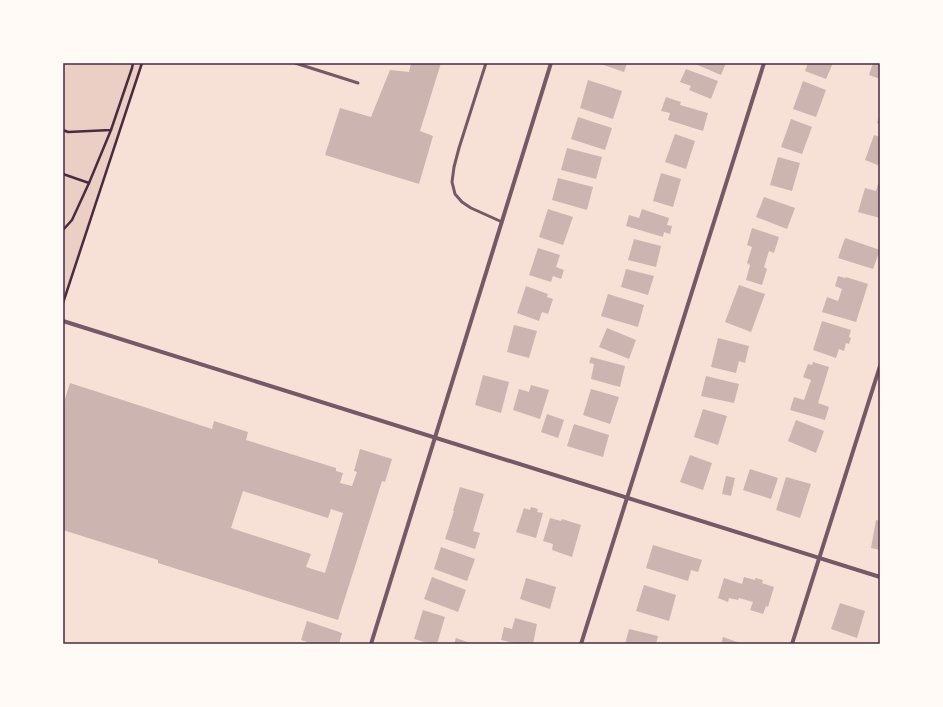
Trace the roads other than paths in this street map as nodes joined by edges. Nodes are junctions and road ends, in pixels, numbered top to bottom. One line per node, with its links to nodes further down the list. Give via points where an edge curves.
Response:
1 (295, 63): 5 (lane)
2 (486, 63): 6 (lane, via 459,148 452,182 455,194 462,202)
3 (552, 63): 6 (street)
4 (764, 63): 10 (street)
5 (358, 84)
6 (502, 222): 9 (street)
7 (63, 321): 9 (street)
8 (880, 366): 11 (street)
9 (435, 438): 10 (street); 13 (street)
10 (627, 498): 11 (street); 14 (street)
11 (819, 558): 12 (street); 15 (street)
12 (880, 577)
13 (371, 644)
14 (581, 644)
15 (792, 644)

